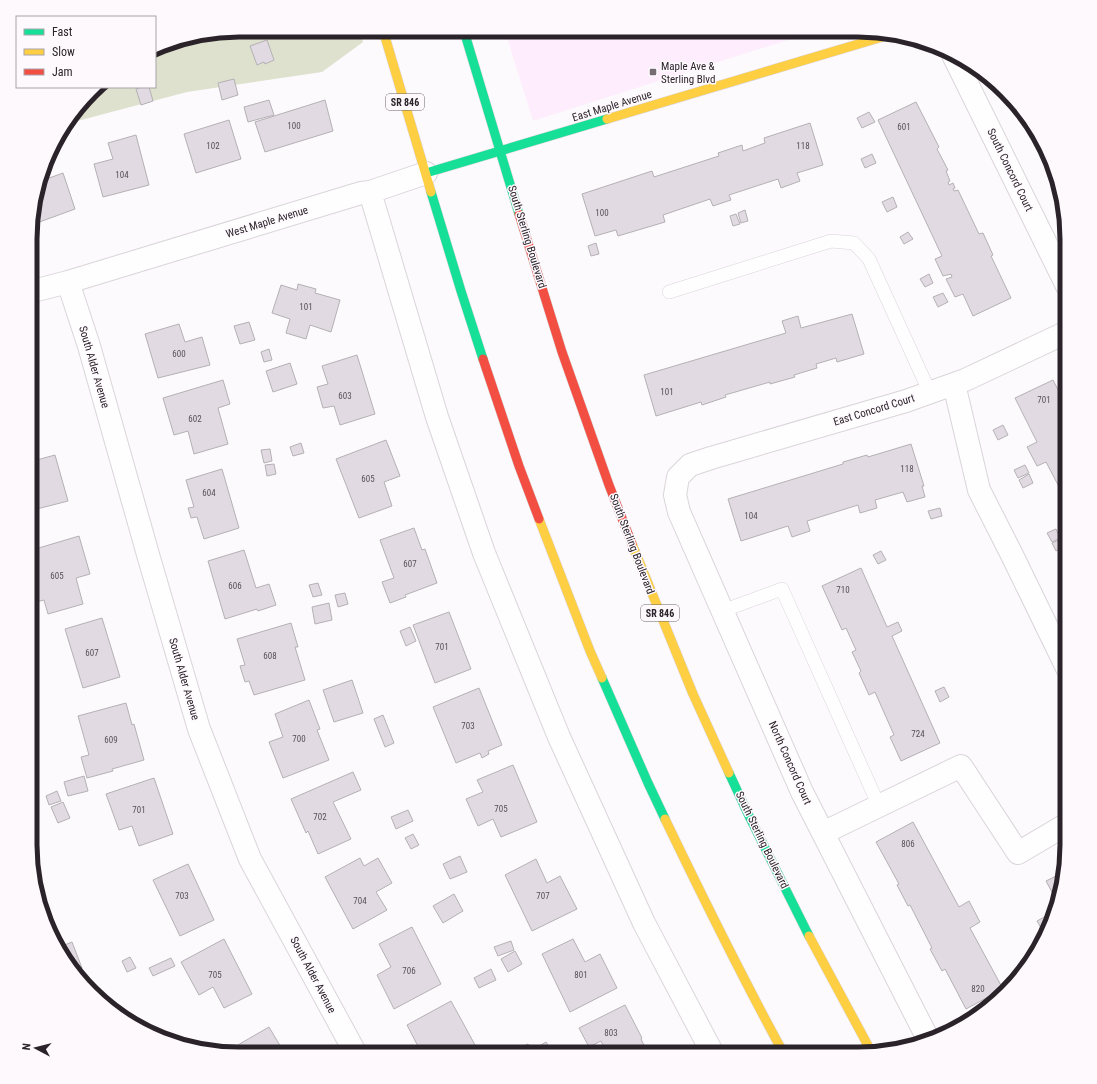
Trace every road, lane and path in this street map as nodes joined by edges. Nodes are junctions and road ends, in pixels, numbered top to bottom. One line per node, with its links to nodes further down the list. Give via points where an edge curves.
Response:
1 (385, 37): 6 (main road, SR 846)
2 (466, 37): 5 (main road, South Sterling Boulevard / SR 846)
3 (878, 38): 5 (main road, East Maple Avenue)
4 (957, 63): 8 (street, South Concord Court)
5 (500, 152): 6 (main road, West Maple Avenue); 25 (main road, South Sterling Boulevard / SR 846, via 562,352 609,485 690,687 799,917)
6 (426, 173): 7 (street, West Maple Avenue); 24 (main road, SR 846, via 461,291 519,466 590,651 648,783 706,904)
7 (370, 192): 9 (street, West Maple Avenue); 23 (street, via 437,417 484,552 559,737 634,902)
8 (1060, 272)
9 (68, 282): 10 (street, West Maple Avenue); 22 (street, South Alder Avenue, via 89,346 199,729 250,859)
10 (37, 290)
11 (669, 292): 14 (lane, via 830,240 854,243 869,259)
12 (1060, 335): 13 (street, East Concord Court)
13 (954, 384): 14 (street, East Concord Court); 17 (street, via 979,490)
14 (930, 392): 15 (street, East Concord Court, via 690,465)
15 (678, 477): 16 (street, North Concord Court, via 675,495 679,512)
16 (722, 611): 18 (lane, via 782,589); 20 (street, North Concord Court, via 802,792)
17 (1060, 648)
18 (879, 806): 19 (street, via 961,766 1018,853); 20 (street)
19 (1060, 828)
20 (823, 833): 21 (street, North Concord Court)
21 (926, 1035)
22 (352, 1047)
23 (709, 1047)
24 (780, 1047)
25 (869, 1047)

